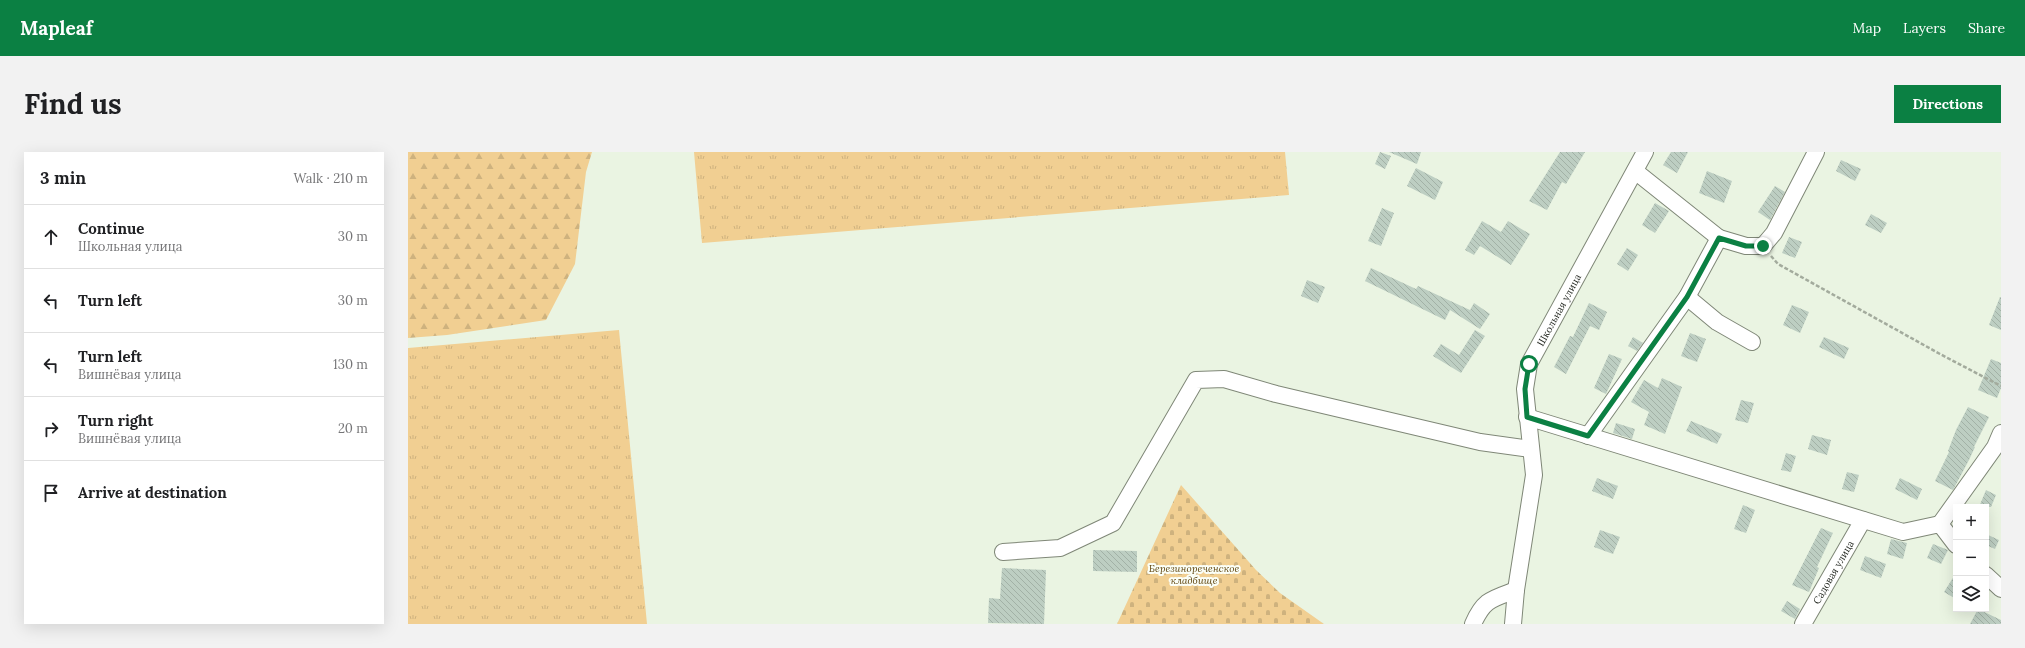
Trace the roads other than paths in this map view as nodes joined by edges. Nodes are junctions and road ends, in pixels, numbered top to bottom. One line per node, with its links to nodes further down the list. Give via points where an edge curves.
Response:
1 (1645, 152): 3 (street, Школьная улица)
2 (1816, 152): 4 (street, via 1774,233 1763,246 1746,246)
3 (1636, 171): 4 (street); 7 (street, Школьная улица, via 1529,364 1525,389)
4 (1719, 238): 5 (street)
5 (1687, 297): 6 (street, via 1717,322); 9 (street)
6 (1752, 342)
7 (1527, 417): 9 (street); 10 (street, Школьная улица)
8 (2001, 433): 12 (street, via 1995,447)
9 (1588, 436): 11 (street)
10 (1531, 449): 14 (street, via 1480,442 1276,394 1224,379 1196,380 1113,523 1060,548); 17 (street, Школьная улица, via 1534,475)
11 (1863, 520): 12 (street, via 1904,532); 20 (street, Садовая улица)
12 (1940, 524): 13 (street)
13 (1953, 541)
14 (1003, 552)
15 (1987, 576): 16 (street)
16 (2001, 589)
17 (1516, 590): 18 (street, via 1490,600 1480,609); 19 (street, Школьная улица)
18 (1473, 624)
19 (1513, 624)
20 (1803, 624)

